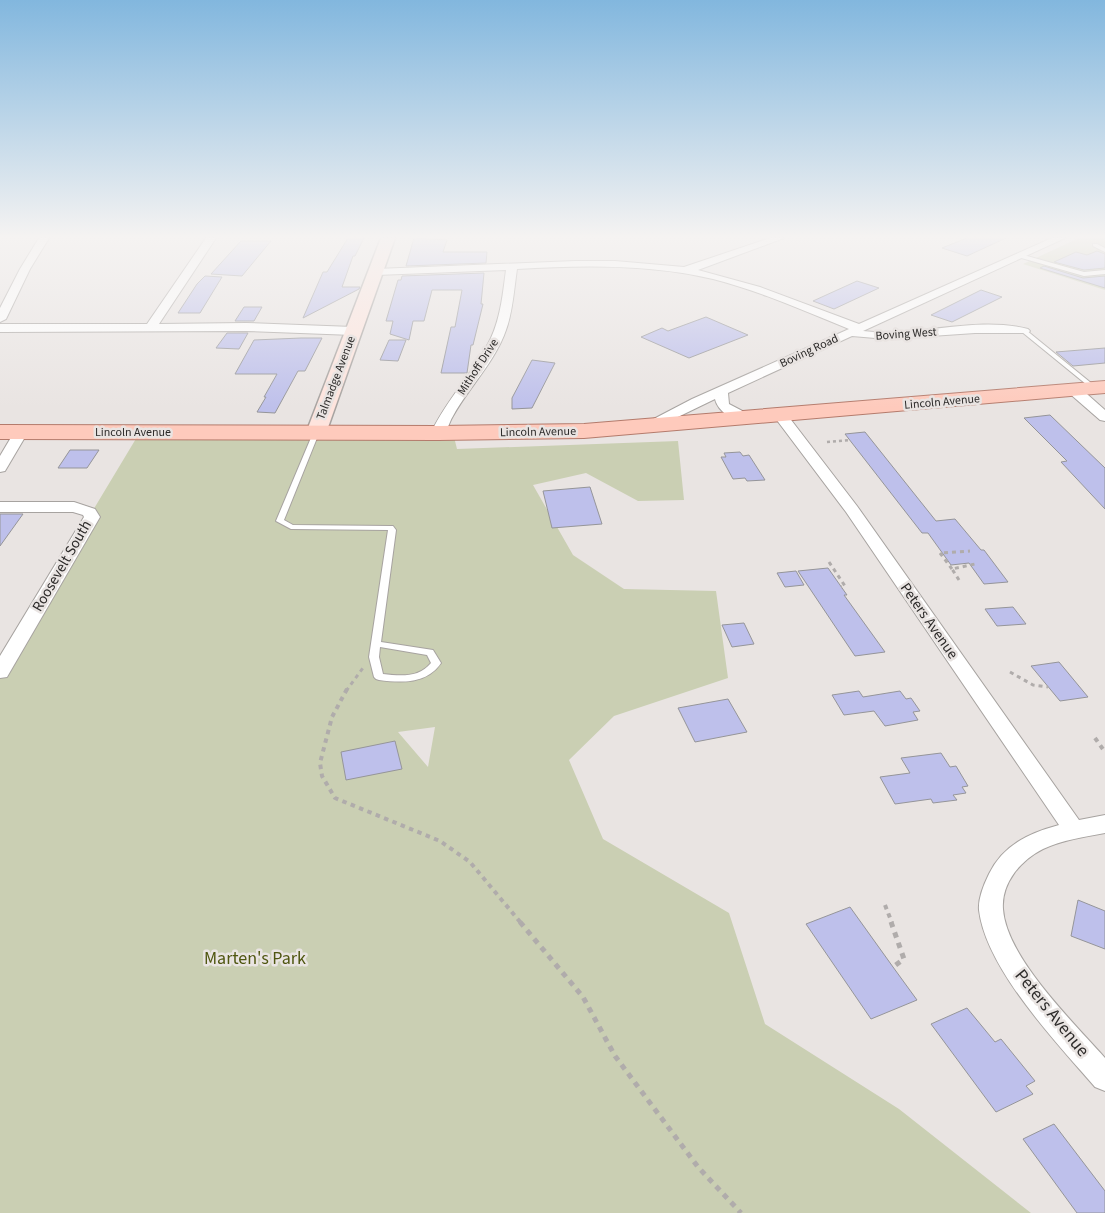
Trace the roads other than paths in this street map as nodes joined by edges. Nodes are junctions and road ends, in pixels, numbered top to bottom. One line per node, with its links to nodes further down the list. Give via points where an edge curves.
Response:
1 (12, 295): 7 (street)
2 (172, 295): 8 (street)
3 (367, 295): 11 (street, Talmadge Avenue)
4 (507, 295): 21 (street, Mithoff Drive, via 497,339 454,402)
5 (764, 295): 10 (street, Boving West)
6 (933, 295): 10 (street, Boving Road)
7 (0, 319)
8 (150, 327): 9 (street); 11 (street)
9 (0, 328)
10 (853, 330): 12 (street, Boving West, via 864,336 885,337 988,328); 14 (street, Boving Road)
11 (353, 331): 20 (street, Talmadge Avenue)
12 (1024, 331): 13 (lane)
13 (1091, 389): 15 (main road, Lincoln Avenue); 16 (street)
14 (722, 391): 17 (street, via 722,404); 18 (street, Boving Road)
15 (780, 415): 17 (main road, Lincoln Avenue); 27 (street, Peters Avenue, via 852,509)
16 (1105, 417)
17 (745, 418): 18 (main road, Lincoln Avenue)
18 (651, 426): 21 (main road, Lincoln Avenue, via 584,431)
19 (10, 432): 20 (main road, Lincoln Avenue); 22 (street)
20 (316, 433): 21 (main road, Lincoln Avenue); 24 (lane, via 280,521 290,528 392,530)
21 (438, 433)
22 (0, 468)
23 (0, 507): 25 (street, Roosevelt South, via 74,507 90,512 92,517)
24 (377, 644): 24 (lane, via 374,657 378,678 418,676 431,671 436,663 430,652)
25 (0, 672)
26 (1105, 824): 27 (street)
27 (1074, 830): 28 (street, Peters Avenue, via 1026,847 1007,862 996,881 990,909 1004,948 1019,974)
28 (1105, 1078)

